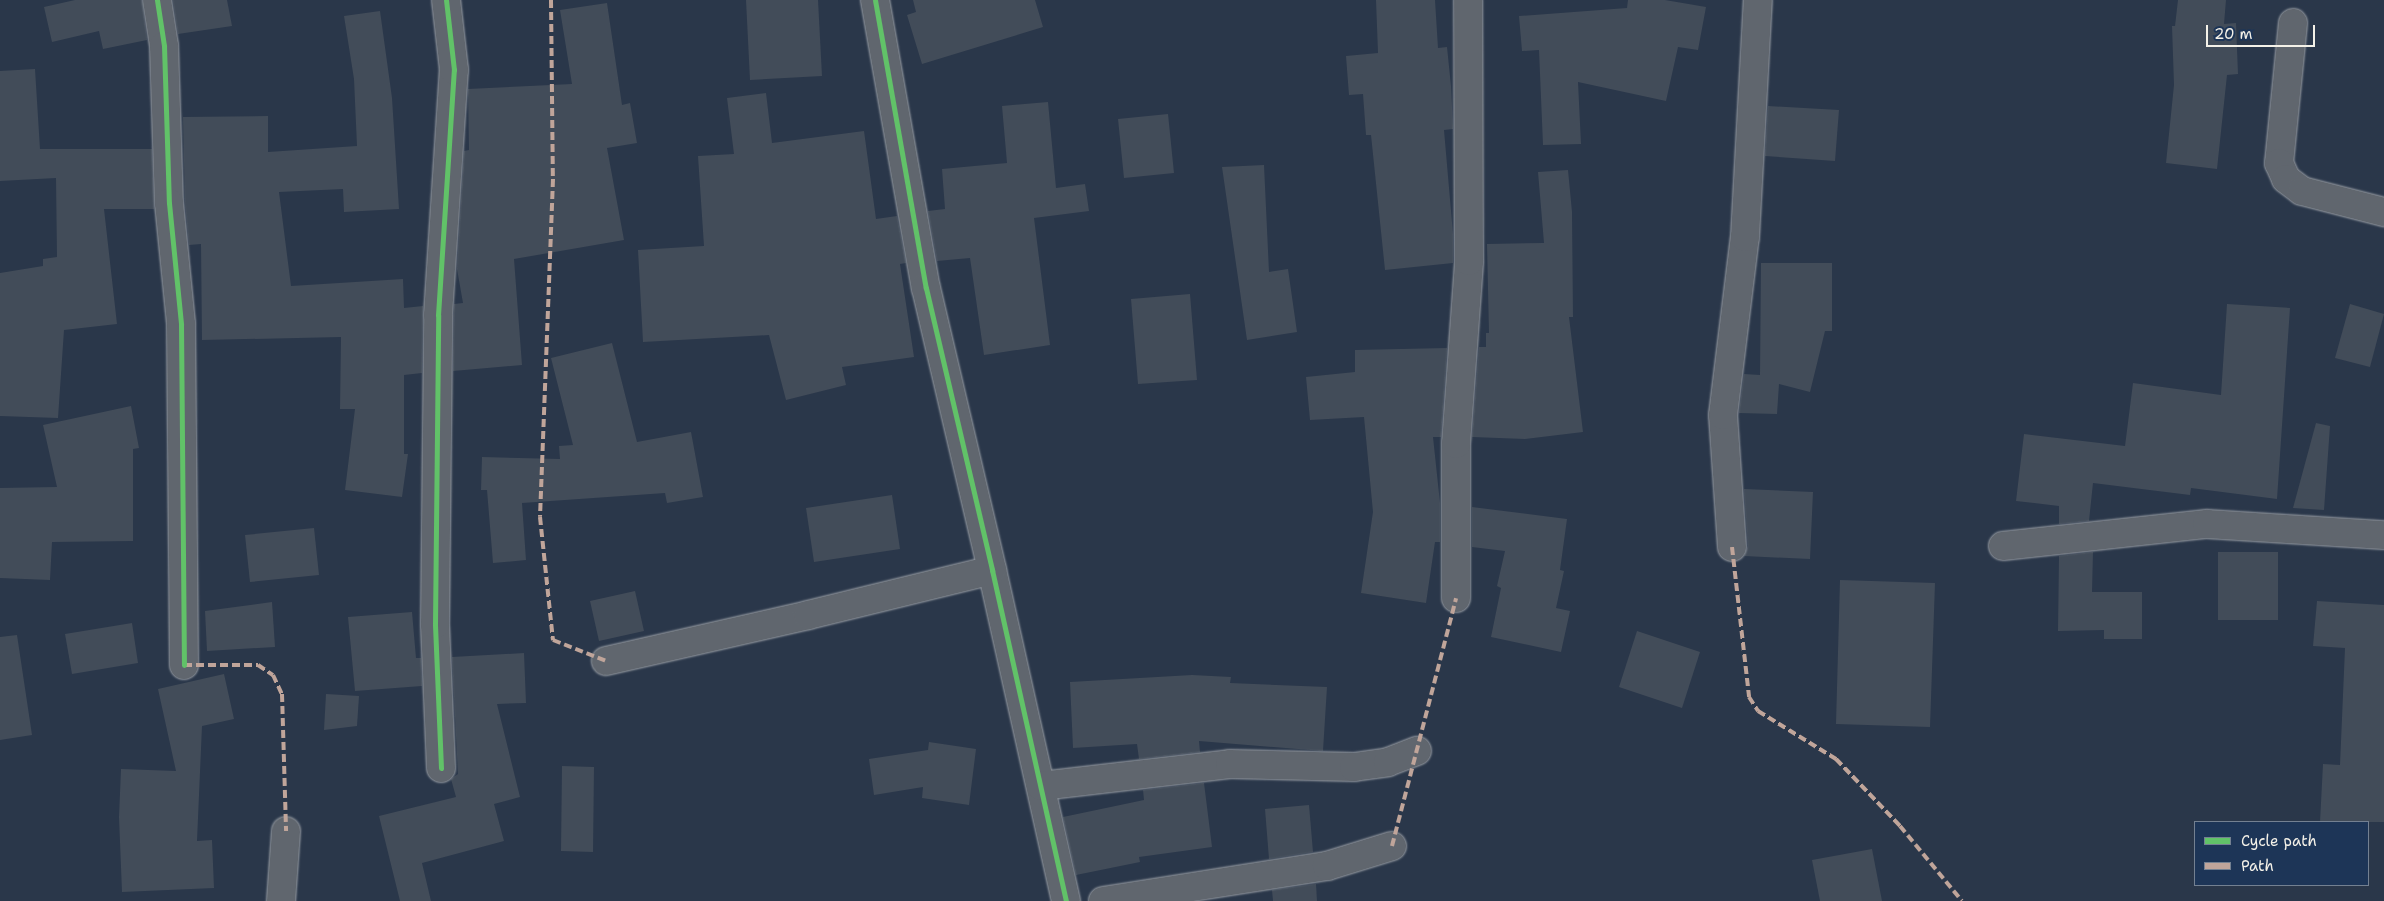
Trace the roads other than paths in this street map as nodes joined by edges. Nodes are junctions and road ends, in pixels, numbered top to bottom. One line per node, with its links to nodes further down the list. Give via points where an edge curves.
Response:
1 (157, 0): 14 (street, via 164,46 169,203 181,324)
2 (446, 0): 16 (street, via 454,70 438,315 434,624)
3 (876, 0): 11 (street, via 926,288)
4 (1468, 0): 12 (street, via 1469,261 1456,444)
5 (1758, 0): 10 (street, via 1745,237 1722,416)
6 (2293, 23): 7 (street, via 2279,163 2286,179 2302,191)
7 (2384, 212)
8 (2384, 535): 9 (street, via 2207,524)
9 (2003, 546)
10 (1732, 547)
11 (992, 570): 13 (street); 17 (street)
12 (1456, 598)
13 (606, 661)
14 (184, 665)
15 (1417, 751): 17 (street, via 1388,762 1354,767 1230,764)
16 (441, 768)
17 (1041, 786): 21 (street)
18 (286, 831): 20 (street)
19 (1392, 846): 22 (street, via 1326,866)
20 (281, 901)
21 (1066, 901)
22 (1103, 901)

